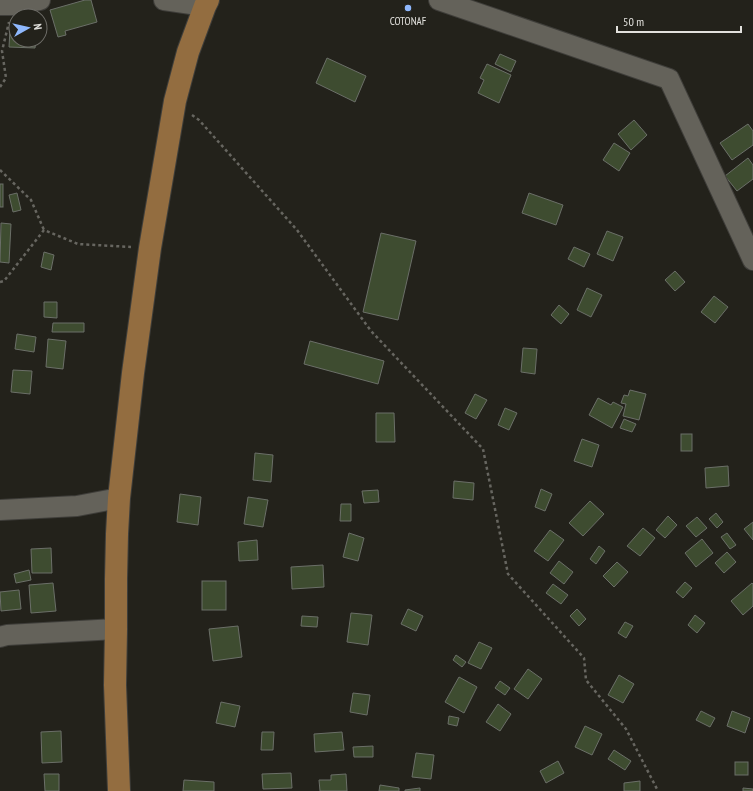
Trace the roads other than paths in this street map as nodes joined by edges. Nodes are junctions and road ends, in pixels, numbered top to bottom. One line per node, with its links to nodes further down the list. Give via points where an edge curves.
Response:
1 (40, 0): 5 (street)
2 (164, 0): 4 (street)
3 (439, 0): 6 (street, via 669,79)
4 (206, 3): 7 (main road, via 188,52 175,101 150,248)
5 (7, 5)
6 (753, 260)
7 (119, 498): 8 (street, via 77,506); 9 (main road)
8 (0, 510)
9 (116, 629): 10 (street); 11 (main road, via 115,685)
10 (0, 637)
11 (119, 791)

